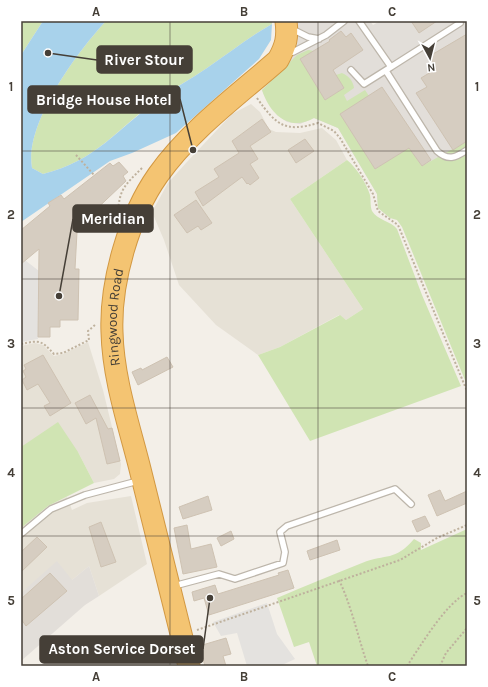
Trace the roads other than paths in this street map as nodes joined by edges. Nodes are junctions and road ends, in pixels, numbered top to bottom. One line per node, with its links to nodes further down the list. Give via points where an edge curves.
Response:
1 (344, 21): 5 (lane)
2 (359, 21): 7 (lane)
3 (286, 22): 5 (lane, via 296,32); 6 (highway, Ringwood Road, via 288,35)
4 (461, 22): 7 (lane)
5 (319, 39): 6 (lane, via 293,52)
6 (281, 54): 11 (highway, Ringwood Road, via 278,60 181,146 157,176 137,214 120,263 112,332 115,365)
7 (391, 67): 9 (lane)
8 (351, 70): 9 (lane, via 364,84)
9 (386, 71): 10 (lane, via 437,151 448,158 456,157)
10 (467, 150)
11 (142, 480): 13 (lane, via 85,495 51,509); 14 (highway, Ringwood Road)
12 (411, 504): 14 (lane, via 395,489 287,526 280,532 284,552 283,563 235,579 219,574)
13 (21, 534)
14 (169, 587): 15 (highway, Ringwood Road)
15 (189, 666)

